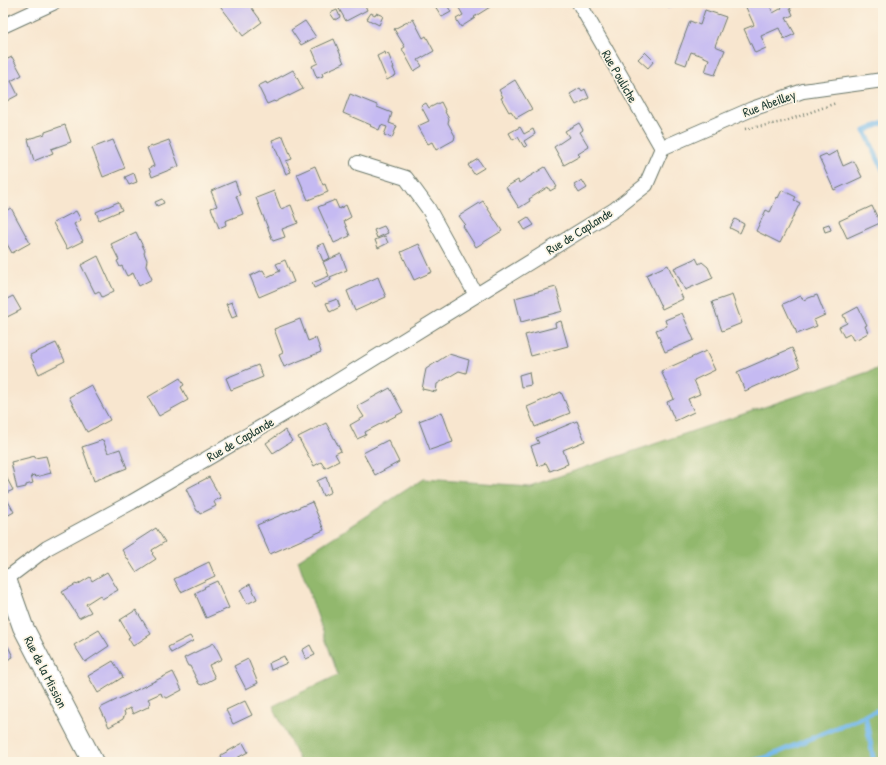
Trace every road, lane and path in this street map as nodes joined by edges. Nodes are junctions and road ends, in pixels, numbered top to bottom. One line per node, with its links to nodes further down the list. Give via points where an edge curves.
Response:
1 (53, 3): 3 (street)
2 (579, 3): 7 (street, Rue Pouliche)
3 (3, 26)
4 (883, 80): 7 (street, Rue Abeilley, via 803,91 752,109)
5 (839, 102): 6 (path, via 783,122)
6 (739, 130)
7 (662, 148): 9 (street, Rue de Caplande, via 646,184 614,210)
8 (358, 163): 9 (street, via 406,178 428,208)
9 (476, 295): 10 (street, Rue de Caplande, via 294,408 47,548)
10 (4, 579): 11 (main road, Rue de la Mission, via 23,627)
11 (93, 762)

